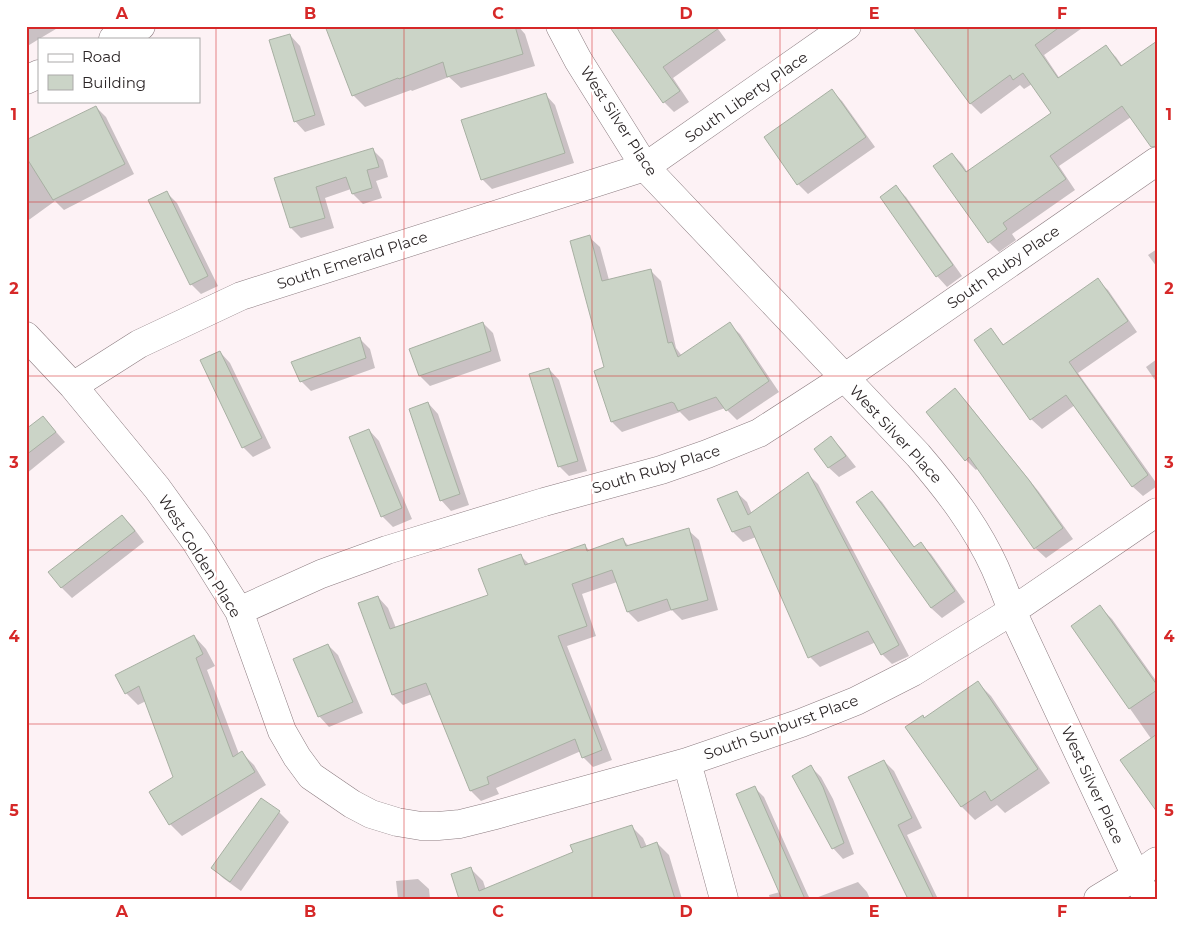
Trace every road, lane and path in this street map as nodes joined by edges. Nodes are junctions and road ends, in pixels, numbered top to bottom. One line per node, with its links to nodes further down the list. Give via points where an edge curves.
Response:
1 (141, 26): 4 (street)
2 (560, 26): 8 (street, West Silver Place)
3 (847, 26): 8 (street, South Liberty Place)
4 (115, 38)
5 (38, 74): 6 (street)
6 (26, 80)
7 (1157, 161): 10 (street, South Ruby Place)
8 (645, 167): 10 (street, West Silver Place); 11 (street, South Emerald Place, via 241,296 138,344)
9 (26, 336): 11 (street, West Golden Place)
10 (844, 378): 13 (street, South Ruby Place, via 758,433 708,454 387,550 321,574); 14 (street, West Silver Place, via 947,489 994,566)
11 (73, 386): 13 (street, West Golden Place, via 157,488)
12 (1157, 512): 14 (street, South Sunburst Place)
13 (239, 611): 16 (street, West Golden Place, via 282,732 311,776 371,814)
14 (1012, 611): 15 (street, South Sunburst Place, via 914,672 856,701); 17 (street, West Silver Place)
15 (687, 762): 16 (street, South Sunburst Place, via 460,824); 18 (street)
16 (421, 826)
17 (1147, 878): 19 (street)
18 (724, 899)
19 (1098, 899)

